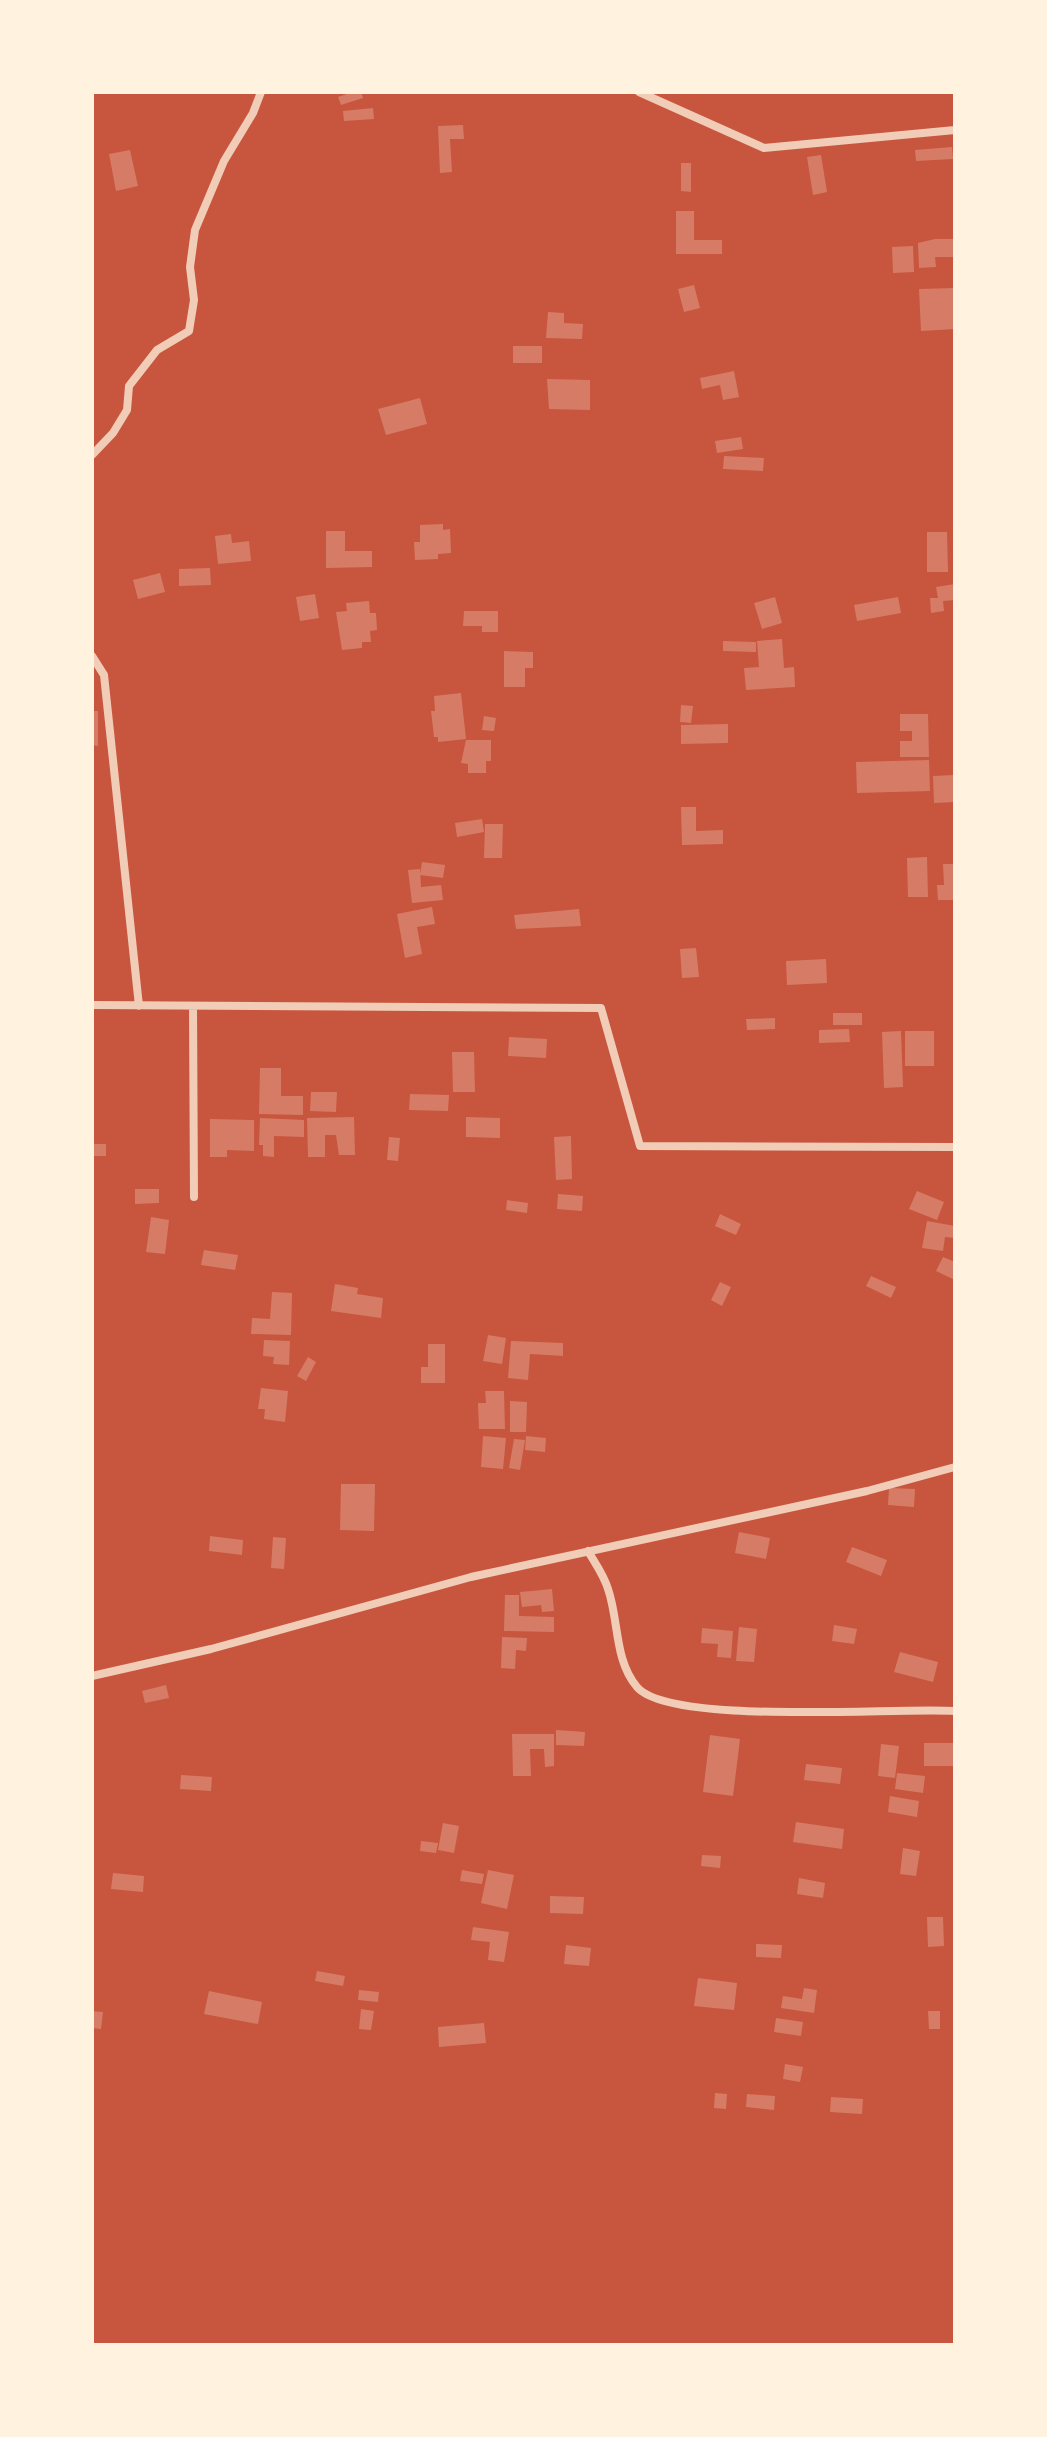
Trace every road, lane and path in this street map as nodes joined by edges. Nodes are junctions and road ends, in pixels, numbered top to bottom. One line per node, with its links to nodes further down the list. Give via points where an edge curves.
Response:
1 (261, 92): 4 (street, via 195,230 189,331 157,350 129,386 127,410 113,433)
2 (639, 92): 3 (street, via 764,148)
3 (955, 130)
4 (92, 455)
5 (92, 656): 7 (street, via 104,675)
6 (92, 1005): 7 (street)
7 (139, 1006): 8 (street)
8 (193, 1006): 9 (street, via 601,1008 640,1146); 10 (street)
9 (955, 1147)
10 (194, 1197)
11 (955, 1467): 12 (street)
12 (588, 1551): 13 (street); 14 (street, via 609,1590 627,1667 636,1687 649,1697 739,1712)
13 (92, 1676)
14 (955, 1711)

